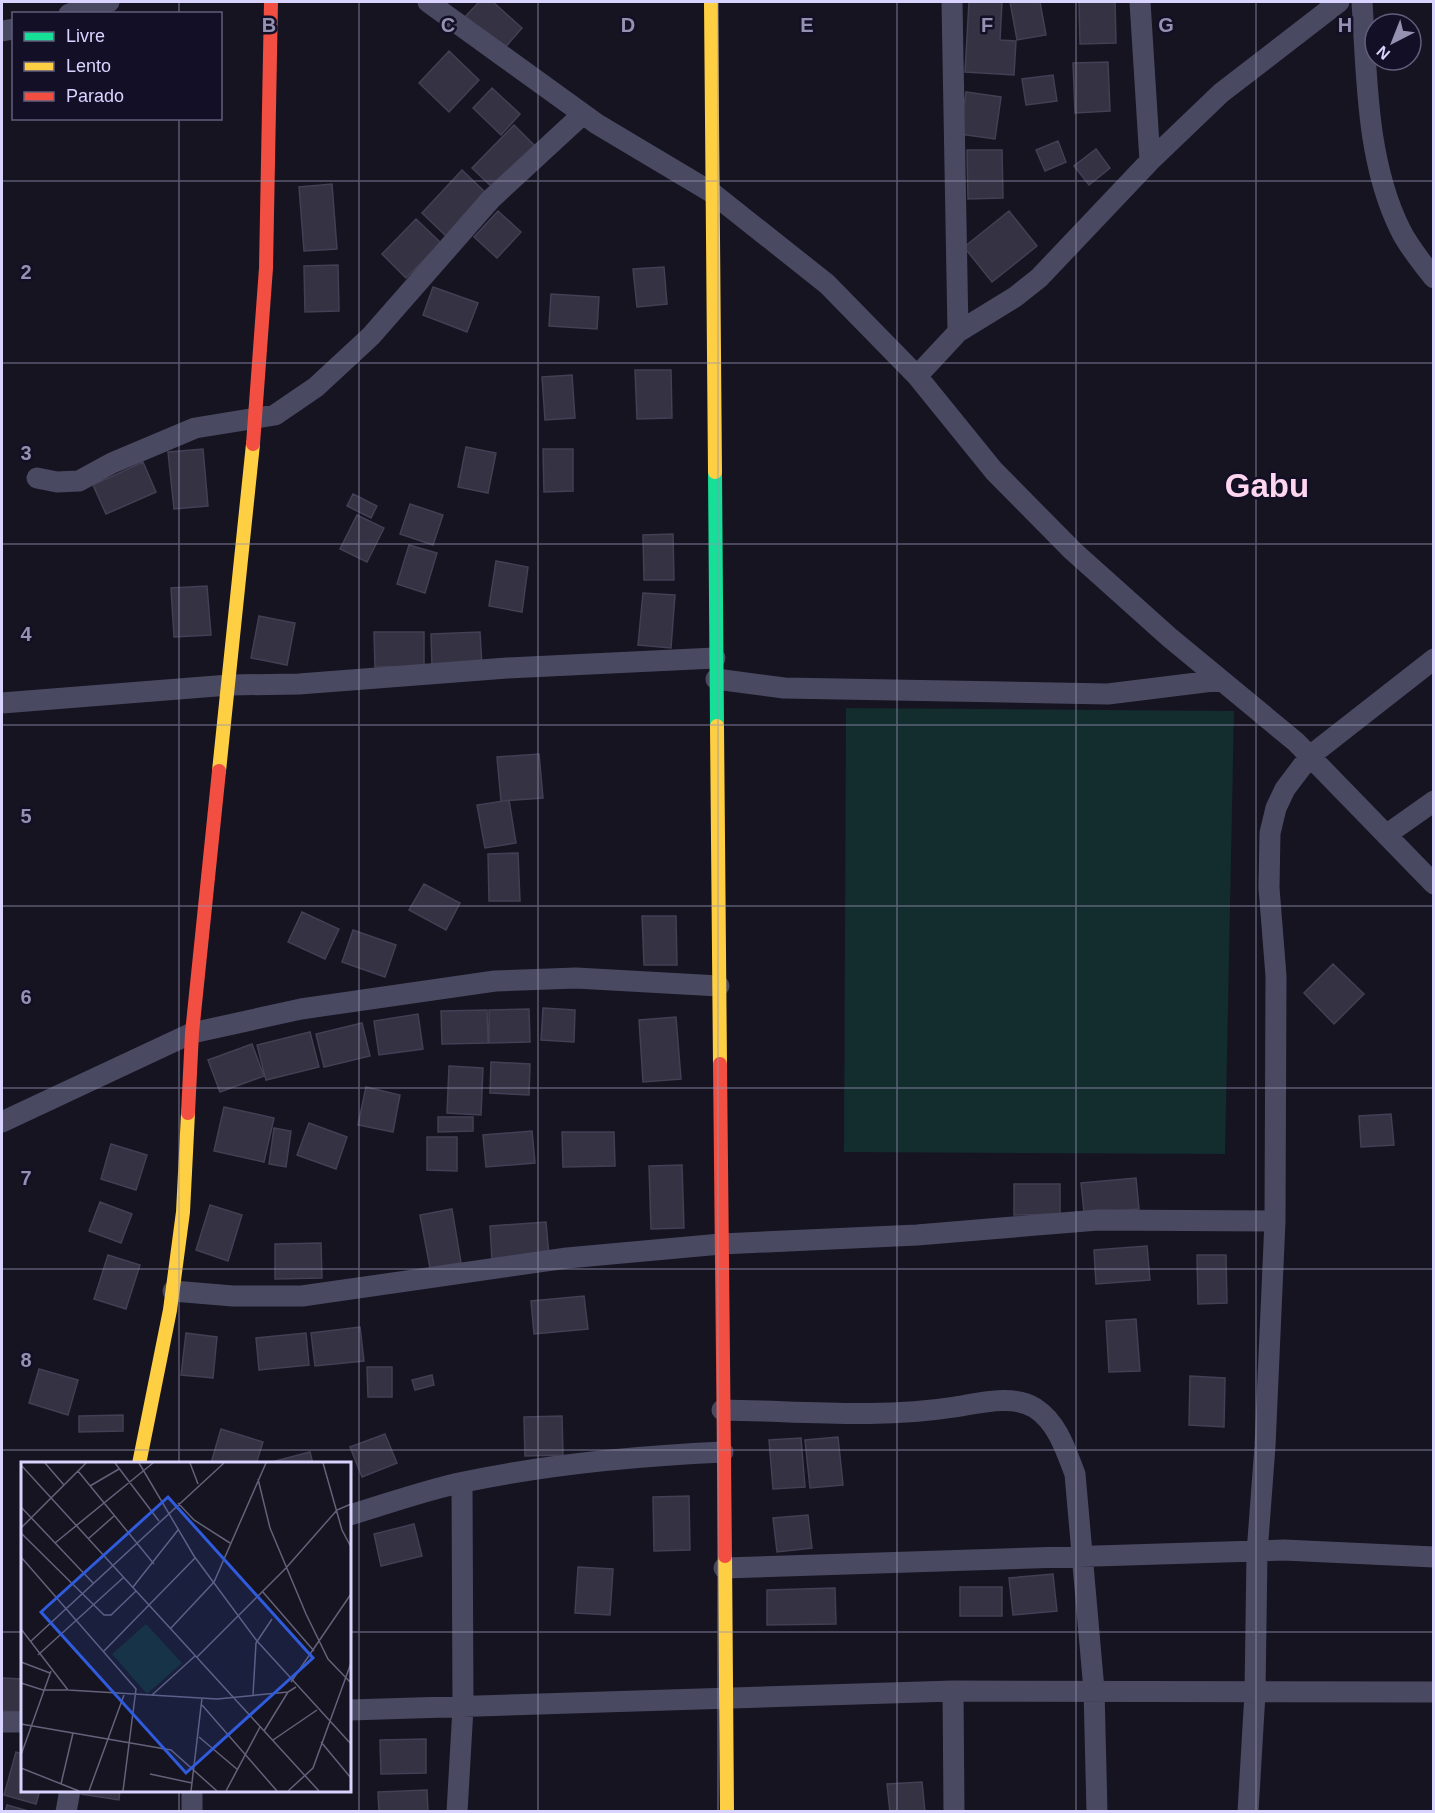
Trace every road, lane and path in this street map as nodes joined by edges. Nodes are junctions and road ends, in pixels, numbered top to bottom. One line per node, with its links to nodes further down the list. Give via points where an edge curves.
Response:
1 (109, 2): 9 (street)
2 (271, 2): 16 (main road, via 266,268)
3 (428, 2): 10 (street)
4 (711, 2): 12 (main road)
5 (952, 2): 14 (street)
6 (1140, 2): 11 (street)
7 (1339, 2): 11 (street, via 1221,93)
8 (1362, 2): 13 (street, via 1369,104 1381,178 1400,229)
9 (76, 12)
10 (583, 114): 12 (street); 16 (street, via 491,199 371,336 316,387 275,415)
11 (1150, 160): 14 (street, via 1039,278)
12 (711, 192): 15 (street, via 826,284); 19 (main road)
13 (1434, 278)
14 (958, 332): 15 (street)
15 (917, 376): 20 (street, via 994,471 1057,535)
16 (255, 420): 17 (street, via 195,428 79,481); 21 (main road)
17 (37, 478)
18 (1434, 659): 23 (street)
19 (716, 668): 20 (street, via 784,688 1108,694); 21 (street, via 507,668 299,684); 27 (main road)
20 (1221, 680): 23 (street)
21 (229, 685): 22 (street); 28 (main road)
22 (2, 703)
23 (1310, 756): 25 (street); 30 (street, via 1285,789 1270,833 1269,888 1276,976)
24 (1434, 801): 25 (street)
25 (1386, 835): 26 (street)
26 (1434, 884)
27 (718, 986): 28 (street, via 576,978 495,981 301,1009); 31 (main road)
28 (192, 1033): 29 (street); 32 (main road, via 183,1212)
29 (2, 1122)
30 (1275, 1221): 31 (street, via 1098,1220 917,1235); 38 (street)
31 (721, 1244): 32 (street, via 567,1258 302,1296); 33 (main road)
32 (173, 1291): 35 (main road)
33 (722, 1410): 34 (main road); 39 (street, via 908,1414 990,1401 1019,1401 1036,1408 1062,1440 1075,1474)
34 (723, 1452): 36 (street, via 540,1468); 41 (main road)
35 (139, 1462)
36 (462, 1483): 37 (street); 47 (street)
37 (351, 1515)
38 (1257, 1553): 39 (street); 40 (street, via 1323,1550); 45 (street)
39 (1082, 1555): 41 (street); 42 (street)
40 (1434, 1557)
41 (724, 1568): 46 (main road)
42 (1095, 1690): 43 (street); 45 (street); 58 (street)
43 (953, 1691): 46 (street); 57 (street)
44 (1434, 1692): 45 (street)
45 (1255, 1693): 59 (street)
46 (725, 1700): 47 (street); 56 (main road)
47 (463, 1708): 48 (street); 55 (street)
48 (351, 1710)
49 (2, 1722): 50 (street)
50 (21, 1722)
51 (70, 1792): 53 (street)
52 (192, 1792): 54 (street)
53 (66, 1812)
54 (192, 1812)
55 (456, 1812)
56 (727, 1812)
57 (954, 1812)
58 (1097, 1812)
59 (1248, 1812)

